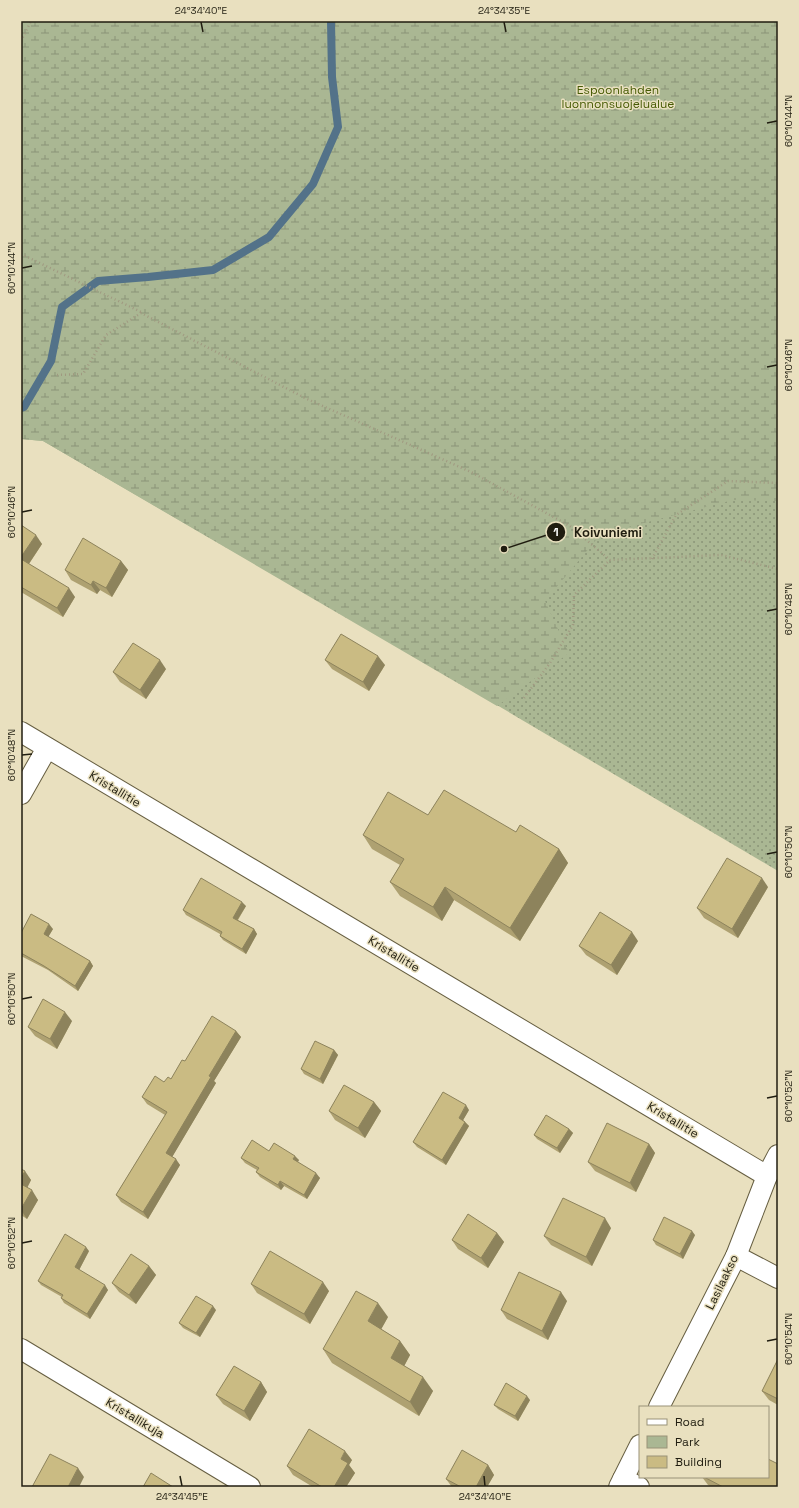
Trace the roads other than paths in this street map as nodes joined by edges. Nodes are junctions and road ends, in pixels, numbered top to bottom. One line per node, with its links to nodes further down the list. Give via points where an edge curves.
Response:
1 (21, 732): 2 (street, Kristallitie)
2 (47, 748): 3 (street); 5 (street, Kristallitie)
3 (21, 794)
4 (778, 1155): 5 (street, Lasilaakso)
5 (767, 1176): 6 (street, Lasilaakso)
6 (736, 1256): 7 (street); 9 (street, Lasilaakso)
7 (778, 1278)
8 (21, 1349): 12 (street, Kristallikuja)
9 (660, 1406)
10 (639, 1448): 11 (street)
11 (627, 1484)
12 (250, 1487)

